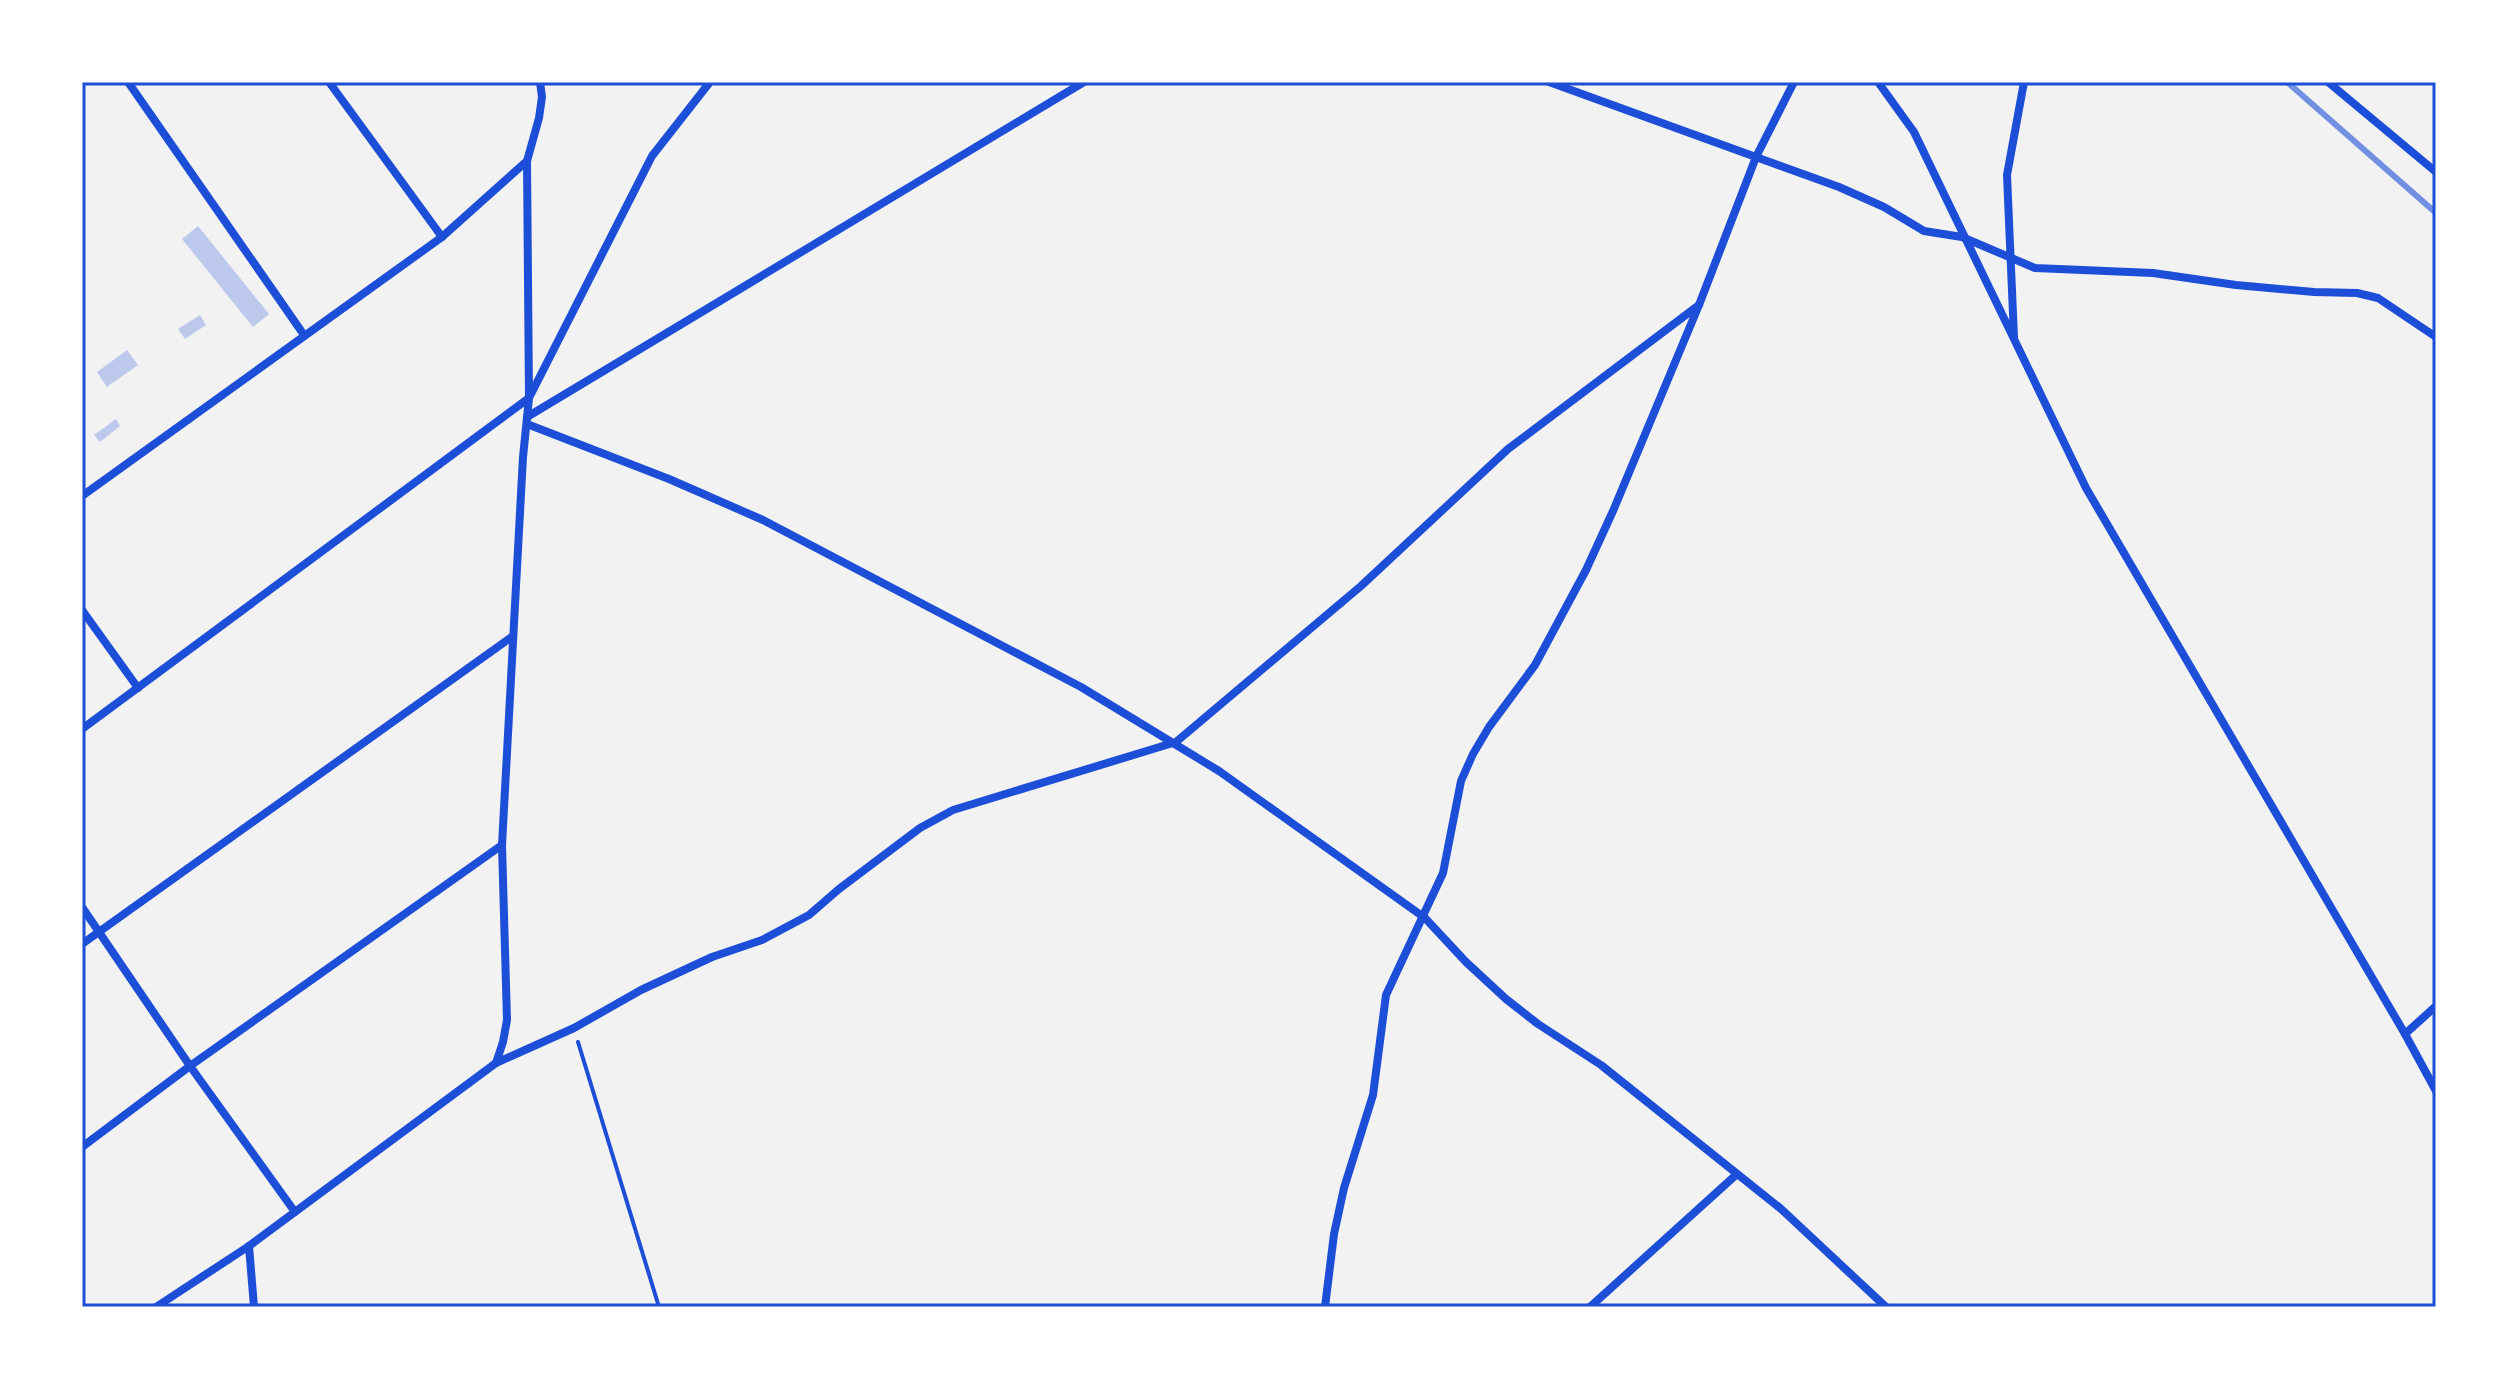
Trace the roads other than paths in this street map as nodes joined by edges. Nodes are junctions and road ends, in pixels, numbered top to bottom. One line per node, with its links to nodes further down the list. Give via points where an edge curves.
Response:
1 (128, 82): 18 (street)
2 (329, 82): 14 (street)
3 (540, 82): 12 (street, via 539,118)
4 (710, 82): 21 (street, via 652,156)
5 (1084, 82): 22 (street)
6 (1549, 82): 11 (street)
7 (1794, 82): 11 (street)
8 (1878, 82): 15 (street, via 1914,132)
9 (2024, 82): 16 (street, via 2007,175)
10 (2328, 82): 13 (street)
11 (1756, 157): 15 (street, via 1839,187 1924,231); 17 (street)
12 (527, 161): 14 (street); 21 (street)
13 (2436, 172)
14 (442, 237): 18 (street)
15 (1962, 237): 16 (street); 20 (street)
16 (2012, 259): 19 (street, via 2035,268 2153,273 2357,293 2378,298); 20 (street)
17 (1699, 305): 28 (street, via 1518,440 1361,586); 31 (street, via 1613,511 1559,622 1473,754 1461,781 1443,873)
18 (304, 335): 23 (street)
19 (2436, 337)
20 (2014, 342): 35 (street, via 2086,488)
21 (529, 398): 22 (street); 26 (street)
22 (527, 421): 25 (street); 28 (street, via 763,520)
23 (82, 496)
24 (82, 610): 26 (street)
25 (513, 636): 29 (street); 32 (street)
26 (138, 688): 27 (street)
27 (82, 729)
28 (1176, 742): 31 (street); 36 (street, via 953,810 920,828 809,915 655,983)
29 (502, 845): 36 (street, via 507,1020); 37 (street)
30 (82, 907): 32 (street)
31 (1425, 918): 40 (street, via 1506,999 1601,1065); 45 (street, via 1386,995 1373,1095 1344,1188)
32 (99, 932): 33 (street); 37 (street)
33 (82, 944)
34 (2436, 1006): 35 (street)
35 (2405, 1034): 38 (street)
36 (496, 1063): 41 (street)
37 (190, 1066): 39 (street); 41 (street)
38 (2436, 1091)
39 (82, 1147)
40 (1737, 1174): 46 (street); 47 (street)
41 (295, 1212): 42 (street)
42 (249, 1246): 43 (street); 44 (street)
43 (156, 1307)
44 (254, 1307)
45 (1325, 1307)
46 (1590, 1307)
47 (1886, 1307)

